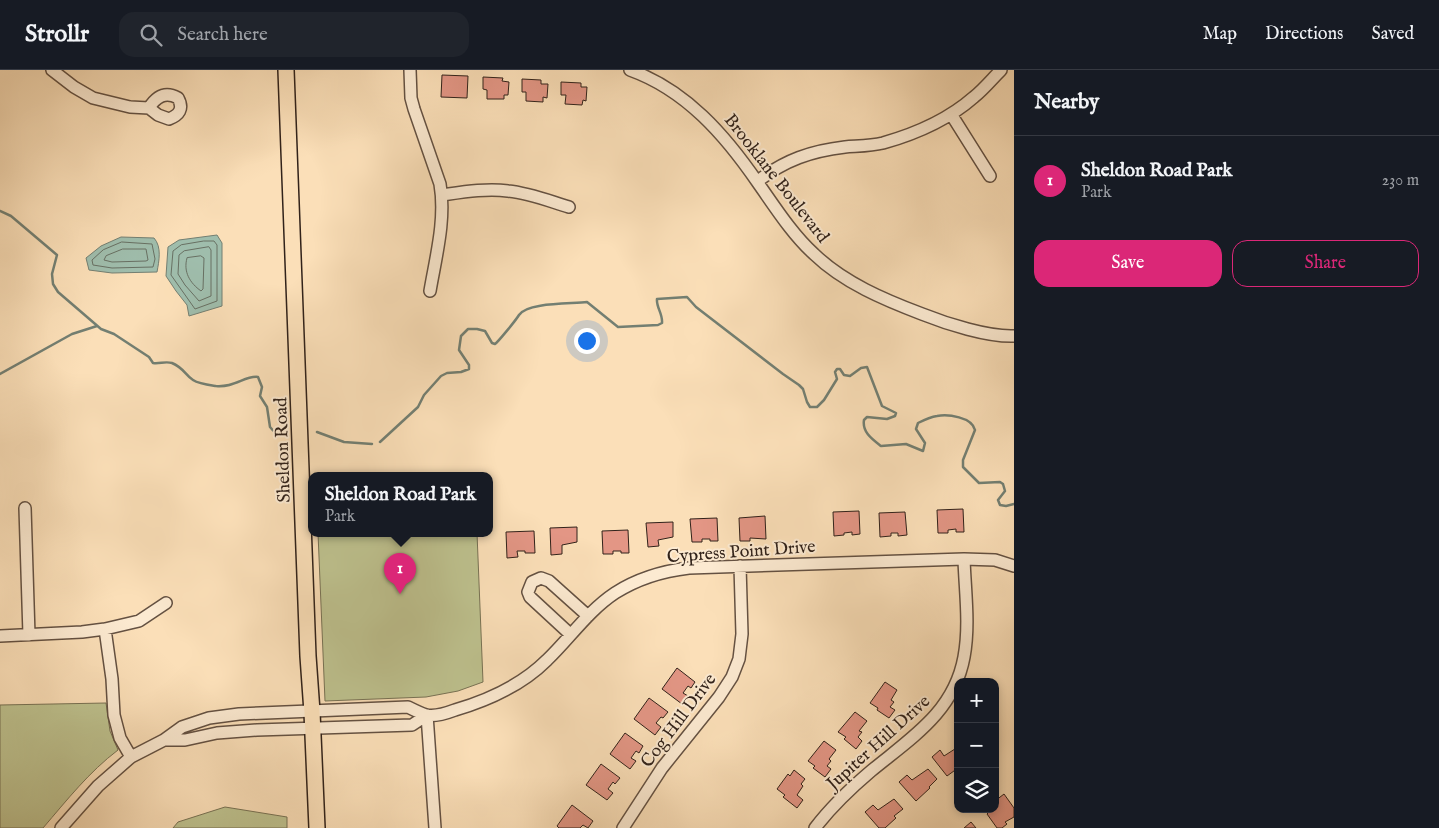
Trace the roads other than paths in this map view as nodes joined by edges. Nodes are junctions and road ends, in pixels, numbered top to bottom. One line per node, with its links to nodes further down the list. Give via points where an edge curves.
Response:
1 (52, 70): 6 (street, via 93,98)
2 (286, 70): 24 (main road, Sheldon Road)
3 (410, 70): 10 (street, via 411,98)
4 (630, 70): 9 (street, Brooklane Boulevard, via 689,102 712,124)
5 (1001, 70): 7 (street, via 976,96)
6 (149, 108)
7 (952, 114): 8 (street); 9 (street, via 881,143 808,154 789,161)
8 (990, 176)
9 (758, 181): 13 (street, Brooklane Boulevard, via 798,238 838,274 928,316 991,334)
10 (442, 195): 11 (street, via 507,190); 12 (street)
11 (569, 206)
12 (430, 291)
13 (1014, 336)
14 (25, 508): 22 (street)
15 (964, 558): 16 (street, Cypress Point Drive); 17 (street, Cypress Point Drive, via 994,560); 33 (street, Jupiter Hill Drive, via 966,645 964,660 949,698 921,731 845,795)
16 (740, 566): 19 (street, Cypress Point Drive, via 660,573 615,593); 32 (street, Cog Hill Drive, via 742,634 739,659 732,677 720,697 662,768)
17 (1014, 566)
18 (166, 603): 20 (street, via 139,621)
19 (588, 616): 21 (street, Cypress Point Drive); 21 (street, via 549,581 541,578 532,582 530,597)
20 (105, 630): 22 (street); 28 (street, via 114,715 120,738)
21 (570, 634): 25 (street, Cypress Point Drive, via 547,660 494,697 444,714)
22 (29, 635): 23 (street)
23 (0, 636)
24 (312, 712): 25 (street, Cypress Point Drive, via 408,707); 26 (main road, Sheldon Road); 27 (street, Cypress Point Drive, via 208,718 182,727)
25 (427, 715): 26 (street, Cypress Point Drive, via 412,725); 31 (street)
26 (313, 730): 27 (street, Cypress Point Drive, via 257,730); 30 (main road, Sheldon Road)
27 (164, 740): 28 (street, Cypress Point Drive)
28 (131, 757): 29 (street, Cypress Point Drive, via 98,786)
29 (61, 828)
30 (316, 828)
31 (435, 828)
32 (623, 828)
33 (815, 828)

